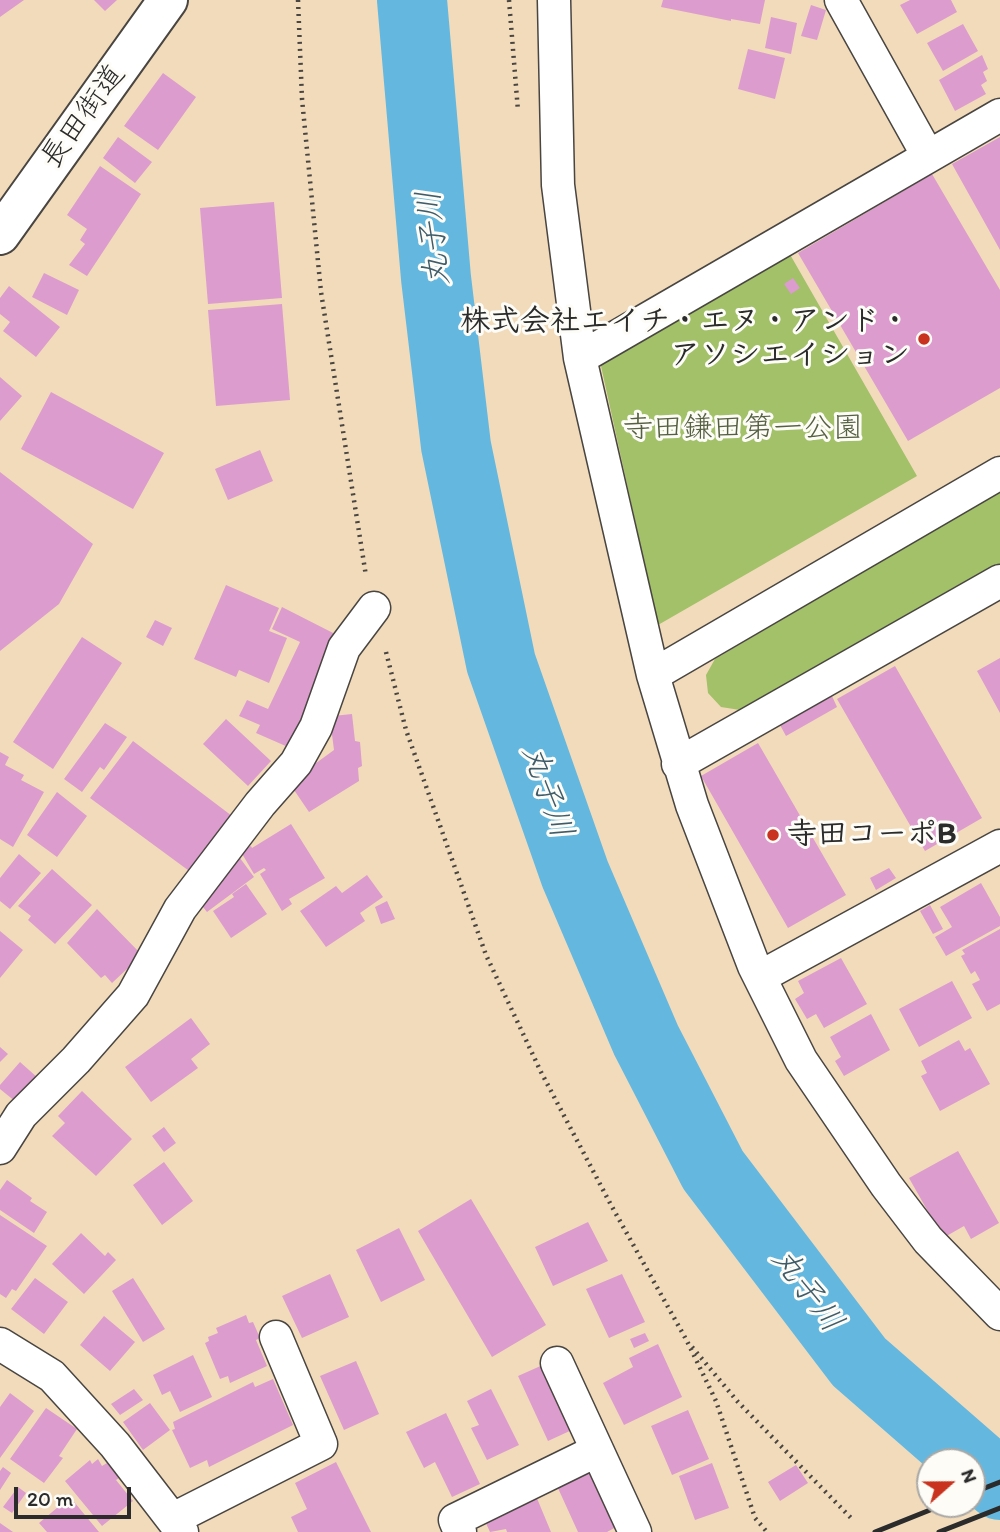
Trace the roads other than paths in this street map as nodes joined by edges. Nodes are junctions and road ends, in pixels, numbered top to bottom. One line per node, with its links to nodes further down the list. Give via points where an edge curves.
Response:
1 (168, 0): 6 (main road, 長田街道)
2 (554, 0): 7 (street, via 558,185)
3 (841, 0): 5 (street)
4 (1000, 115): 5 (street)
5 (928, 156): 7 (street)
6 (0, 235)
7 (580, 358): 11 (street)
8 (1000, 473): 11 (street)
9 (1000, 581): 12 (street)
10 (374, 608): 15 (street, via 344,648 316,727 296,763 180,909 133,995 20,1115)
11 (653, 675): 12 (street)
12 (678, 764): 14 (street)
13 (1000, 846): 14 (street)
14 (760, 977): 16 (street, via 801,1060 886,1185 928,1240)
15 (0, 1148)
16 (1000, 1314)
17 (276, 1337): 21 (street, via 321,1444)
18 (0, 1343): 21 (street, via 52,1376 115,1445)
19 (558, 1363): 20 (street)
20 (596, 1451): 22 (street, via 455,1520); 23 (street)
21 (178, 1526)
22 (460, 1532)
23 (635, 1532)

